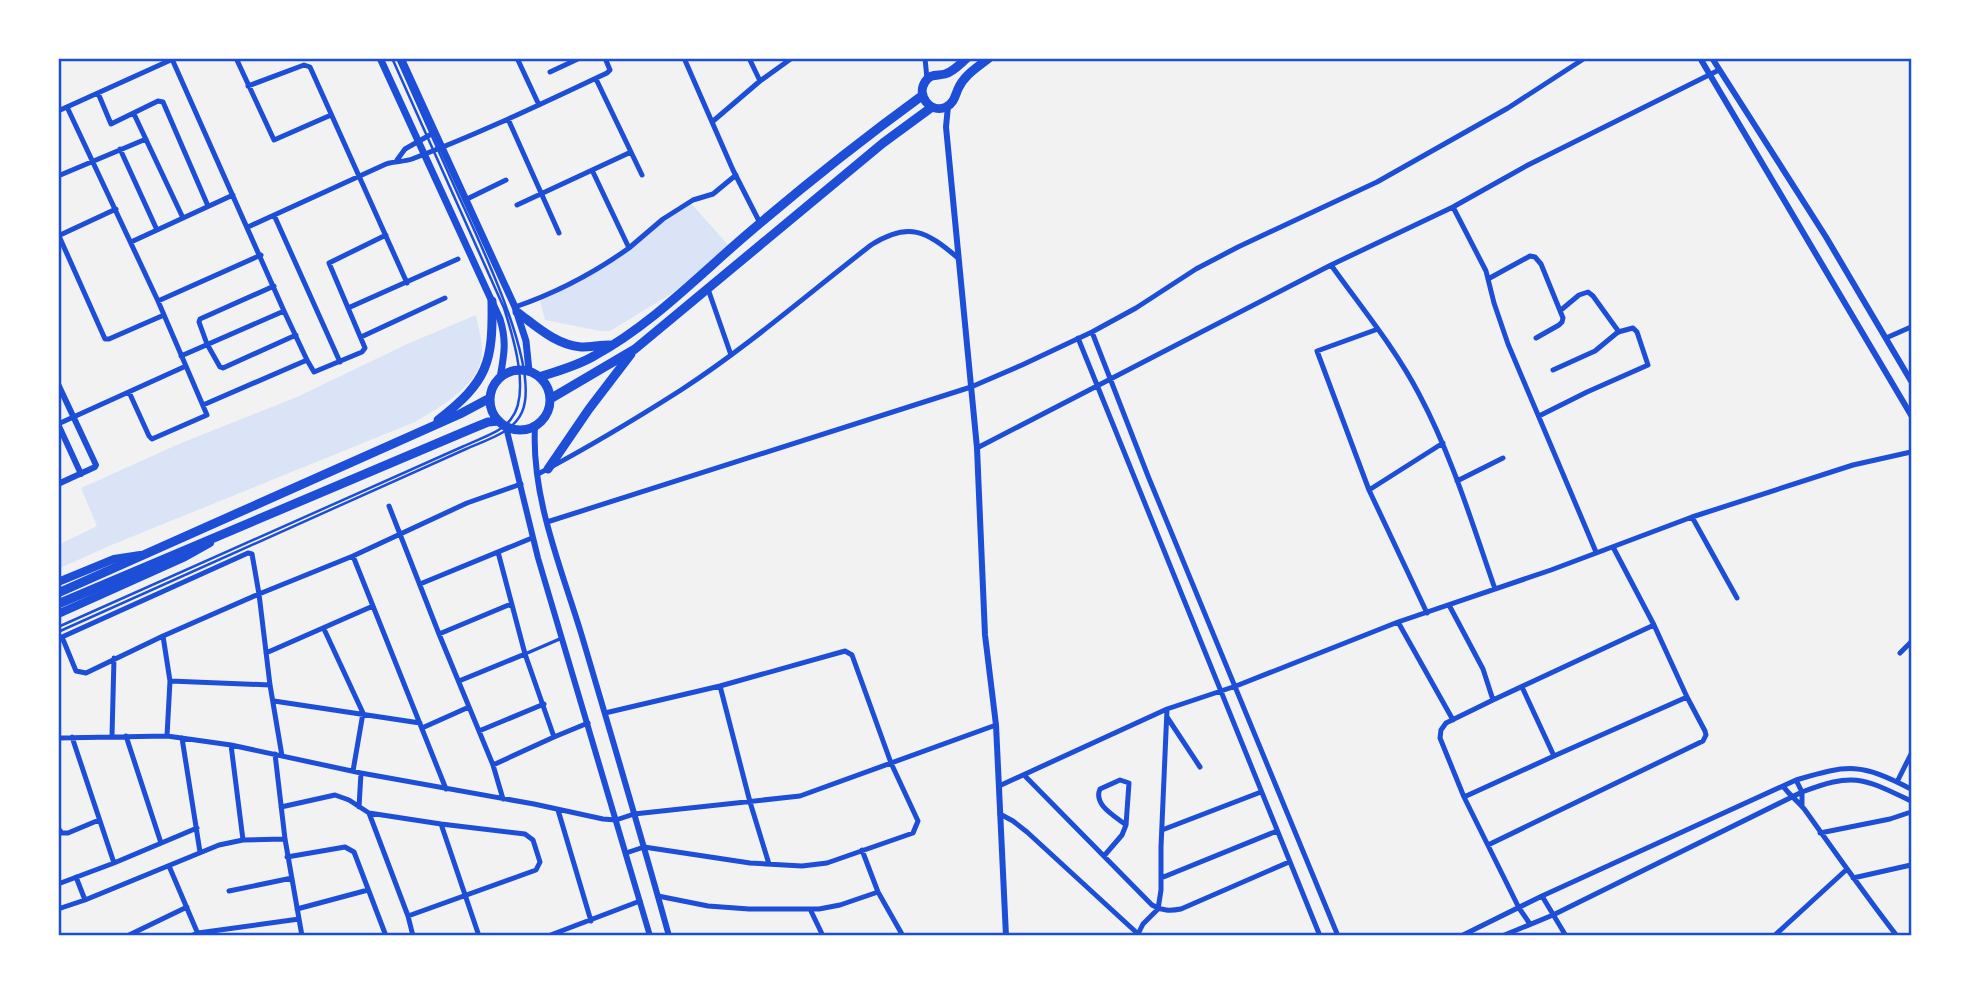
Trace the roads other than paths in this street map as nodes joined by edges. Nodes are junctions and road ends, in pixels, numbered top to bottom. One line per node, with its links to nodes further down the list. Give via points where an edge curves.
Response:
1 (174, 58): 25 (street); 53 (street)
2 (236, 58): 23 (street)
3 (380, 58): 39 (main road)
4 (397, 58): 37 (main road)
5 (517, 58): 27 (street)
6 (580, 58): 18 (street)
7 (605, 58): 21 (street, via 610,72)
8 (684, 58): 35 (street)
9 (749, 58): 22 (street)
10 (792, 58): 22 (street)
11 (967, 58): 20 (highway)
12 (989, 58): 24 (highway, via 965,77)
13 (1586, 58): 87 (street, via 1377,182 1196,269)
14 (1700, 58): 19 (street)
15 (1712, 58): 17 (street)
16 (925, 59): 20 (street); 20 (street)
17 (1719, 70): 19 (street); 93 (street)
18 (550, 72)
19 (1709, 75): 57 (street); 115 (street)
20 (935, 76): 24 (highway, via 953,81); 26 (highway, via 923,88)
21 (596, 79): 27 (street); 42 (street)
22 (760, 80): 35 (street)
23 (248, 86): 33 (street, via 304,65 310,67); 33 (street, via 274,140)
24 (957, 92): 28 (highway)
25 (98, 93): 29 (street); 32 (street, via 111,124)
26 (923, 95): 30 (highway); 61 (highway)
27 (539, 105): 34 (street)
28 (948, 106): 30 (highway); 36 (street)
29 (67, 107): 31 (street); 44 (street)
30 (934, 107): 36 (street); 76 (highway, via 893,135)
31 (58, 111)
32 (134, 114): 38 (street); 56 (street, via 163,102)
33 (331, 115): 50 (street)
34 (508, 119): 41 (street); 52 (street)
35 (712, 122): 48 (street)
36 (946, 127): 70 (street)
37 (432, 134): 39 (street); 41 (main road)
38 (146, 139): 40 (street); 60 (street)
39 (419, 142): 43 (main road); 45 (street)
40 (120, 149): 44 (street); 63 (street)
41 (438, 149): 43 (street); 54 (main road); 102 (lane, via 506,305)
42 (631, 152): 46 (street); 47 (street)
43 (424, 154): 45 (street); 79 (main road)
44 (93, 160): 49 (street); 58 (street)
45 (397, 160): 50 (street)
46 (592, 170): 52 (street); 68 (street)
47 (642, 175)
48 (736, 175): 61 (street); 68 (street, via 713,194 692,200 663,219)
49 (58, 176)
50 (360, 176): 59 (street); 65 (street)
51 (506, 180): 54 (street)
52 (542, 193): 55 (street); 64 (street)
53 (233, 195): 56 (street); 62 (street)
54 (467, 199): 81 (main road)
55 (517, 205)
56 (208, 206): 60 (street)
57 (1452, 207): 72 (street); 73 (street)
58 (116, 209): 66 (street); 67 (street)
59 (274, 215): 62 (street); 100 (street)
60 (183, 218): 63 (street)
61 (760, 223): 95 (highway)
62 (248, 227): 69 (street)
63 (157, 230): 67 (street)
64 (559, 233)
65 (386, 235): 74 (street); 80 (street, via 329,263)
66 (58, 236): 84 (street, via 105,339)
67 (131, 242): 78 (street)
68 (629, 248): 81 (street, via 601,268)
69 (261, 256): 75 (street); 78 (street)
70 (958, 258): 97 (street, via 920,233 901,231 885,236); 110 (street)
71 (458, 259): 74 (street)
72 (1331, 265): 86 (street); 106 (street)
73 (1488, 279): 82 (street, via 1524,258 1535,257); 116 (street, via 1508,344)
74 (407, 283): 80 (street)
75 (274, 286): 83 (street); 94 (street, via 200,319)
76 (708, 288): 96 (highway); 97 (street)
77 (445, 298): 90 (street)
78 (158, 301): 84 (street)
79 (492, 301): 105 (main road, via 505,337); 121 (highway, via 491,346 481,374 464,398)
80 (348, 309): 90 (street)
81 (516, 309): 95 (highway, via 569,345); 102 (main road, via 526,341)
82 (1561, 310): 88 (street, via 1588,292); 92 (street, via 1562,322)
83 (284, 311): 89 (street); 94 (street)
84 (164, 315): 98 (street)
85 (1911, 327): 93 (street)
86 (1378, 329): 122 (street, via 1418,392); 132 (street, via 1317,351)
87 (1092, 332): 91 (street); 106 (street)
88 (1619, 332): 103 (street, via 1595,351); 116 (street, via 1633,328 1637,332 1648,365)
89 (296, 335): 94 (street, via 223,368); 99 (street)
90 (361, 337): 100 (street, via 362,352)
91 (1078, 338): 109 (street); 110 (street)
92 (1536, 338)
93 (1886, 338): 107 (street)
94 (208, 344): 98 (street)
95 (615, 344): 104 (highway)
96 (635, 349): 113 (highway); 126 (highway)
97 (731, 355): 126 (street, via 682,390)
98 (181, 356): 101 (street)
99 (307, 360): 100 (street, via 314,372); 114 (street)
100 (340, 362)
101 (186, 366): 111 (street); 114 (street)
102 (524, 370): 104 (highway); 105 (highway); 119 (lane, via 516,409); 119 (lane, via 526,399 518,421)
103 (1553, 370)
104 (539, 377): 113 (highway)
105 (500, 378): 112 (highway)
106 (1111, 378): 109 (street); 173 (street)
107 (1911, 381)
108 (58, 384): 117 (street)
109 (1097, 385): 123 (street); 175 (street)
110 (971, 387): 123 (street); 135 (street)
111 (130, 392): 114 (street, via 152,439 207,415); 117 (street)
112 (490, 398): 119 (highway, via 493,413); 121 (highway)
113 (550, 399): 120 (highway, via 546,414)
114 (204, 405)
115 (1911, 415)
116 (1539, 416): 141 (street)
117 (73, 417): 118 (street); 127 (street, via 96,462)
118 (58, 424): 127 (street)
119 (505, 426): 120 (highway); 131 (street); 136 (highway, via 488,422); 158 (lane); 160 (lane)
120 (535, 426): 128 (street)
121 (428, 427): 142 (highway)
122 (1443, 443): 129 (street); 132 (street)
123 (977, 448): 188 (street, via 985,635)
124 (1911, 452): 134 (street, via 1853,465)
125 (1503, 458): 129 (street)
126 (548, 469): 128 (street)
127 (81, 474): 130 (street)
128 (538, 474): 135 (street)
129 (1457, 481): 146 (street)
130 (58, 484)
131 (521, 484): 137 (street); 138 (street)
132 (1369, 490): 154 (street)
133 (389, 506): 137 (street)
134 (1692, 517): 139 (street); 149 (street)
135 (547, 522): 183 (street)
136 (242, 525): 150 (highway); 155 (main road, via 185,557)
137 (400, 533): 143 (street); 145 (street)
138 (532, 538): 140 (street); 163 (street)
139 (1613, 547): 141 (street); 157 (street)
140 (498, 552): 145 (street); 151 (street)
141 (1596, 552): 146 (street)
142 (143, 555): 144 (main road, via 114,559); 147 (highway)
143 (353, 556): 148 (street); 152 (street)
144 (58, 582)
145 (420, 584): 161 (street)
146 (1495, 589): 153 (street)
147 (58, 593)
148 (260, 594): 162 (street); 165 (street); 168 (street, via 253,555 248,553 62,637 76,671 86,673)
149 (1737, 598)
150 (58, 604)
151 (511, 604): 161 (street); 167 (street)
152 (373, 606): 159 (street); 187 (street)
153 (1449, 606): 154 (street); 177 (street, via 1483,669)
154 (1427, 613): 156 (street)
155 (58, 614)
156 (1398, 622): 173 (street); 185 (street)
157 (1654, 625): 174 (street); 176 (street)
158 (58, 627)
159 (324, 629): 165 (street); 182 (street)
160 (58, 632)
161 (439, 634): 170 (street)
162 (163, 636): 168 (street); 169 (street)
163 (562, 638): 167 (street); 186 (street)
164 (1911, 642): 166 (street)
165 (266, 653): 171 (street)
166 (1900, 653)
167 (525, 654): 170 (street); 179 (street)
168 (114, 658): 190 (street)
169 (170, 681): 171 (street); 192 (street)
170 (459, 681): 180 (street)
171 (270, 685): 178 (street)
172 (720, 686): 183 (street); 202 (street, via 849,652); 220 (street)
173 (1236, 686): 175 (street); 293 (street)
174 (1522, 687): 177 (street); 201 (street)
175 (1219, 691): 181 (street); 214 (street)
176 (1687, 697): 201 (street); 241 (street, via 1705,732 1703,741)
177 (1493, 700): 185 (street)
178 (274, 701): 182 (street); 200 (street)
179 (544, 704): 189 (street); 194 (street)
180 (469, 707): 187 (street); 189 (street)
181 (1167, 709): 184 (street); 207 (street)
182 (363, 713): 187 (street); 205 (street)
183 (605, 713): 227 (street)
184 (1167, 717): 204 (street); 235 (street)
185 (1453, 720): 216 (street, via 1446,723 1440,738)
186 (588, 723): 194 (street); 230 (street)
187 (421, 725): 212 (street)
188 (996, 725): 202 (street); 210 (street)
189 (479, 731): 203 (street)
190 (113, 736): 191 (street); 193 (street)
191 (126, 736): 192 (street); 240 (street)
192 (167, 736): 196 (street)
193 (72, 737): 195 (street); 229 (street)
194 (554, 737): 203 (street)
195 (58, 738)
196 (181, 738): 197 (street); 234 (street)
197 (231, 745): 198 (street); 239 (street)
198 (275, 754): 200 (street); 222 (street)
199 (1911, 754): 209 (street)
200 (282, 755): 205 (street)
201 (1553, 756): 216 (street)
202 (891, 764): 220 (street, via 807,794); 243 (street, via 918,821 917,828)
203 (493, 765): 218 (street)
204 (1200, 767)
205 (354, 771): 206 (street)
206 (361, 773): 212 (street); 223 (street)
207 (1024, 775): 210 (street); 246 (street)
208 (1796, 780): 209 (street, via 1851,767); 211 (street); 215 (street)
209 (1897, 782): 213 (street)
210 (999, 786): 228 (street)
211 (1783, 786): 217 (street); 264 (street)
212 (446, 789): 218 (street)
213 (1911, 789)
214 (1261, 792): 235 (street); 236 (street)
215 (1802, 792): 217 (street); 219 (street, via 1847,779 1868,781); 221 (street)
216 (1464, 797): 241 (street)
217 (1791, 798): 221 (street); 273 (street)
218 (503, 799): 224 (street)
219 (1911, 801)
220 (750, 803): 227 (street); 250 (street)
221 (1802, 806): 237 (street)
222 (281, 807): 223 (street, via 335,795); 238 (street)
223 (359, 807): 226 (street)
224 (558, 810): 230 (street); 276 (street)
225 (1911, 812): 237 (street)
226 (369, 813): 231 (street); 274 (street)
227 (634, 814): 230 (street); 242 (street)
228 (1000, 814): 279 (street, via 1027,832); 291 (street)
229 (99, 820): 233 (street, via 68,833); 249 (street)
230 (616, 820): 245 (street)
231 (441, 824): 262 (street); 262 (street, via 525,834 533,840 540,862 536,870)
232 (1125, 825): 232 (street, via 1129,783 1120,780 1100,789 1098,797); 246 (street)
233 (58, 828)
234 (197, 828): 240 (street); 244 (street)
235 (1161, 830): 256 (street)
236 (1277, 831): 248 (street); 256 (street)
237 (1820, 832): 253 (street)
238 (285, 839): 239 (street); 247 (street)
239 (243, 840): 244 (street)
240 (161, 842): 249 (street)
241 (1488, 845): 268 (street)
242 (644, 847): 245 (street); 250 (street); 263 (street)
243 (862, 850): 250 (street, via 815,865); 261 (street)
244 (200, 852): 252 (street)
245 (626, 853): 266 (street)
246 (1104, 856): 272 (street)
247 (288, 857): 255 (street); 259 (street, via 350,848)
248 (1289, 862): 272 (street, via 1181,909); 292 (street)
249 (114, 863): 254 (street)
250 (769, 864)
251 (1911, 865): 257 (street)
252 (169, 866): 265 (street); 267 (street)
253 (1846, 870): 257 (street); 297 (street)
254 (76, 877): 258 (street); 265 (street)
255 (292, 878): 260 (street); 270 (street)
256 (1161, 878): 272 (street)
257 (1853, 878): 298 (street)
258 (58, 884)
259 (368, 890): 270 (street); 283 (street)
260 (229, 891)
261 (878, 891): 271 (street, via 840,905); 290 (street)
262 (465, 895): 274 (street); 285 (street)
263 (658, 896): 271 (street, via 708,906); 288 (street)
264 (1542, 896): 268 (street); 273 (street)
265 (85, 900): 269 (street)
266 (640, 901): 276 (street); 287 (street)
267 (187, 907): 278 (street); 280 (street)
268 (1519, 908): 277 (street); 294 (street)
269 (58, 909)
270 (297, 909): 275 (street)
271 (810, 909): 289 (street)
272 (1158, 909): 279 (street)
273 (1553, 915): 277 (street); 296 (street)
274 (408, 916): 284 (street)
275 (299, 919): 278 (street); 282 (street)
276 (591, 921): 286 (street)
277 (1530, 924): 295 (street)
278 (198, 935): 281 (street)
279 (1137, 935)
280 (127, 936)
281 (190, 936)
282 (302, 936)
283 (386, 936)
284 (413, 936)
285 (479, 936)
286 (548, 936)
287 (650, 936)
288 (669, 936)
289 (823, 936)
290 (903, 936)
291 (1006, 936)
292 (1320, 936)
293 (1338, 936)
294 (1461, 936)
295 (1502, 936)
296 (1566, 936)
297 (1774, 936)
298 (1897, 936)

